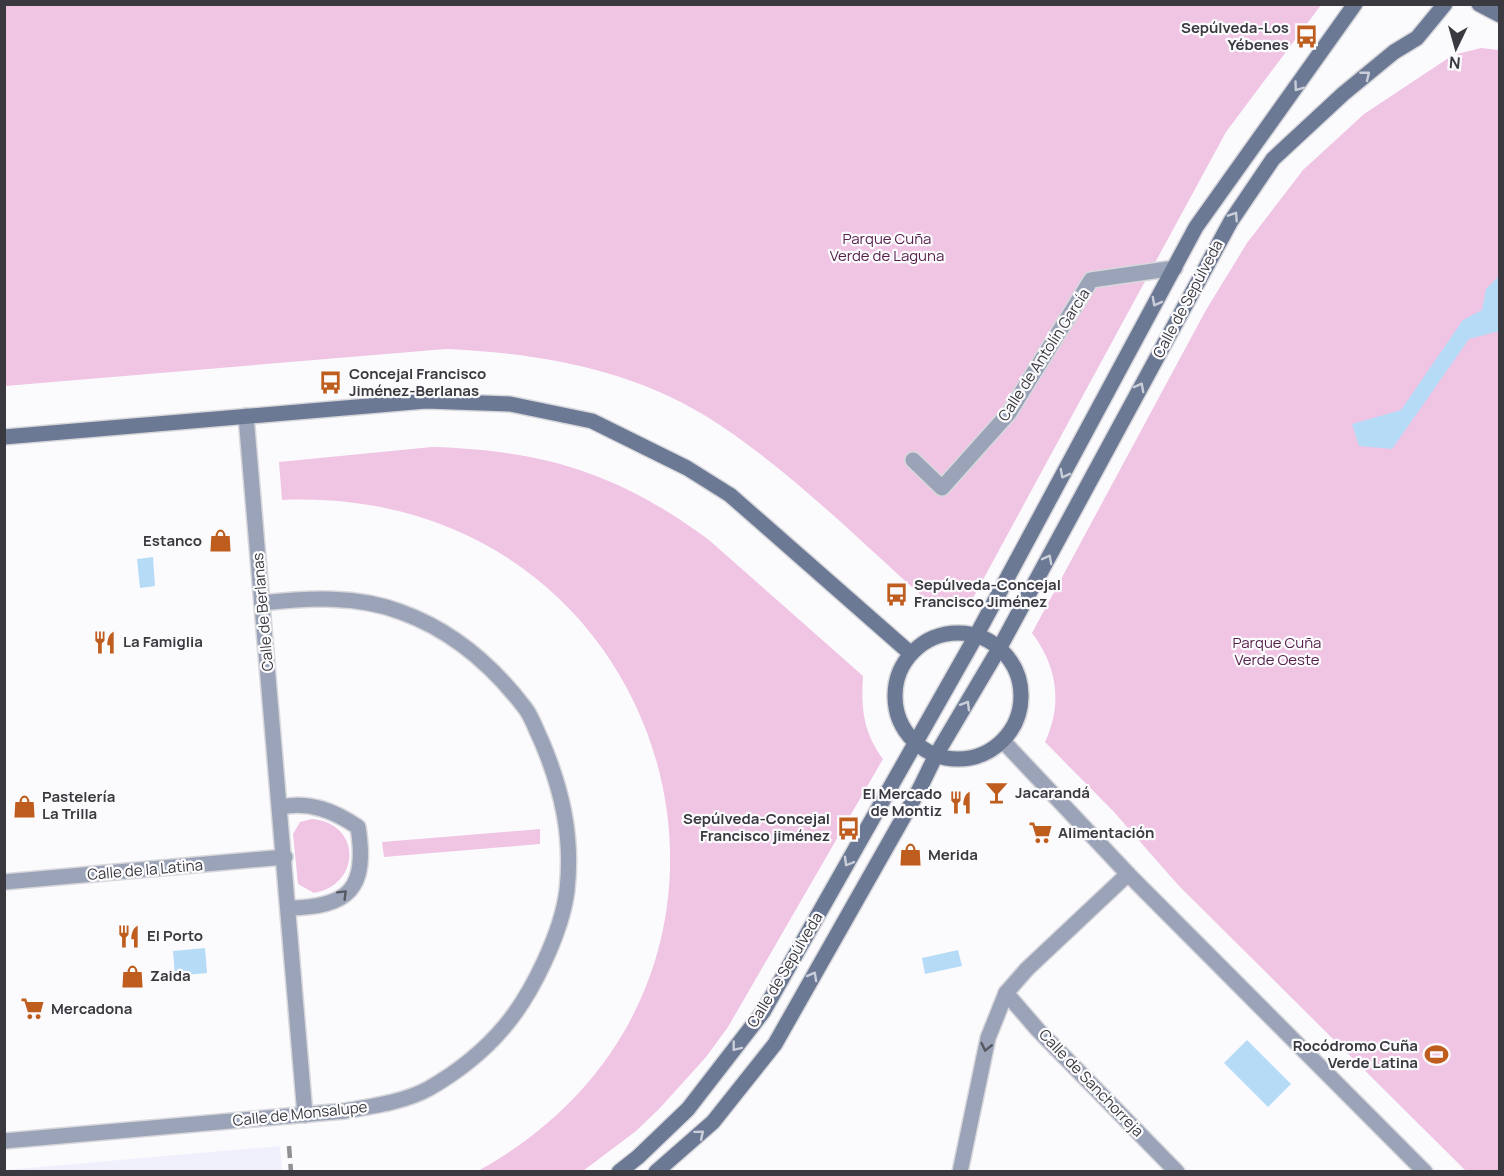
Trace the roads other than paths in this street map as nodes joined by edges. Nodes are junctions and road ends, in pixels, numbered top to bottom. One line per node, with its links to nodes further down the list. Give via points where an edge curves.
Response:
1 (1355, 4): 5 (street, Calle de Sepúlveda, one-way to 5, via 1196,227)
2 (1445, 4): 11 (street, Calle de Sepúlveda, one-way to 2, via 1218,243 1273,159 1343,94 1417,38)
3 (1479, 4): 4 (street)
4 (1500, 15)
5 (1175, 268): 8 (street, Calle de Antolín García, via 1091,280 1009,413 942,488); 10 (street, Calle de Sepúlveda, one-way to 10)
6 (246, 416): 7 (street); 9 (street, Calle de Berlanas); 12 (street, via 426,401 510,404 592,421 687,468 730,495)
7 (4, 437)
8 (913, 460)
9 (262, 603): 16 (street, Calle de Berlanas); 22 (street, Calle de Monsalupe, via 353,600 401,611 482,659 527,709 556,775 568,832 567,892 553,942 503,1028 463,1065 427,1090 386,1103)
10 (976, 636): 11 (street); 12 (street, via 950,633 929,639); 14 (street, Calle de Sepúlveda)
11 (1000, 647): 13 (street, via 1020,679 1022,702 1016,723); 15 (street, Calle de Sepúlveda, one-way to 11)
12 (910, 654): 14 (street, via 898,676 895,699 901,722)
13 (1003, 741): 15 (street, via 983,754 959,759); 18 (street)
14 (916, 743): 15 (street); 24 (street, Calle de Sepúlveda, one-way to 24, via 763,1012 688,1109)
15 (936, 755): 25 (street, Calle de Sepúlveda, one-way to 15, via 713,1122 775,1044)
16 (281, 807): 17 (street, Calle de Berlanas); 20 (street, one-way to 16, via 317,908 340,900 357,879 362,854 358,827 336,812 311,806)
17 (285, 857): 19 (street, Calle de la Latina); 20 (street, Calle de Berlanas)
18 (1128, 874): 21 (street); 28 (street)
19 (4, 882)
20 (289, 908): 22 (street, Calle de Berlanas)
21 (1006, 993): 26 (street, one-way to 26, via 988,1038); 27 (street, Calle de Sanchorreja)
22 (305, 1115): 23 (street, Calle de Monsalupe)
23 (4, 1141)
24 (619, 1172)
25 (656, 1172)
26 (960, 1172)
27 (1177, 1172)
28 (1425, 1172)

